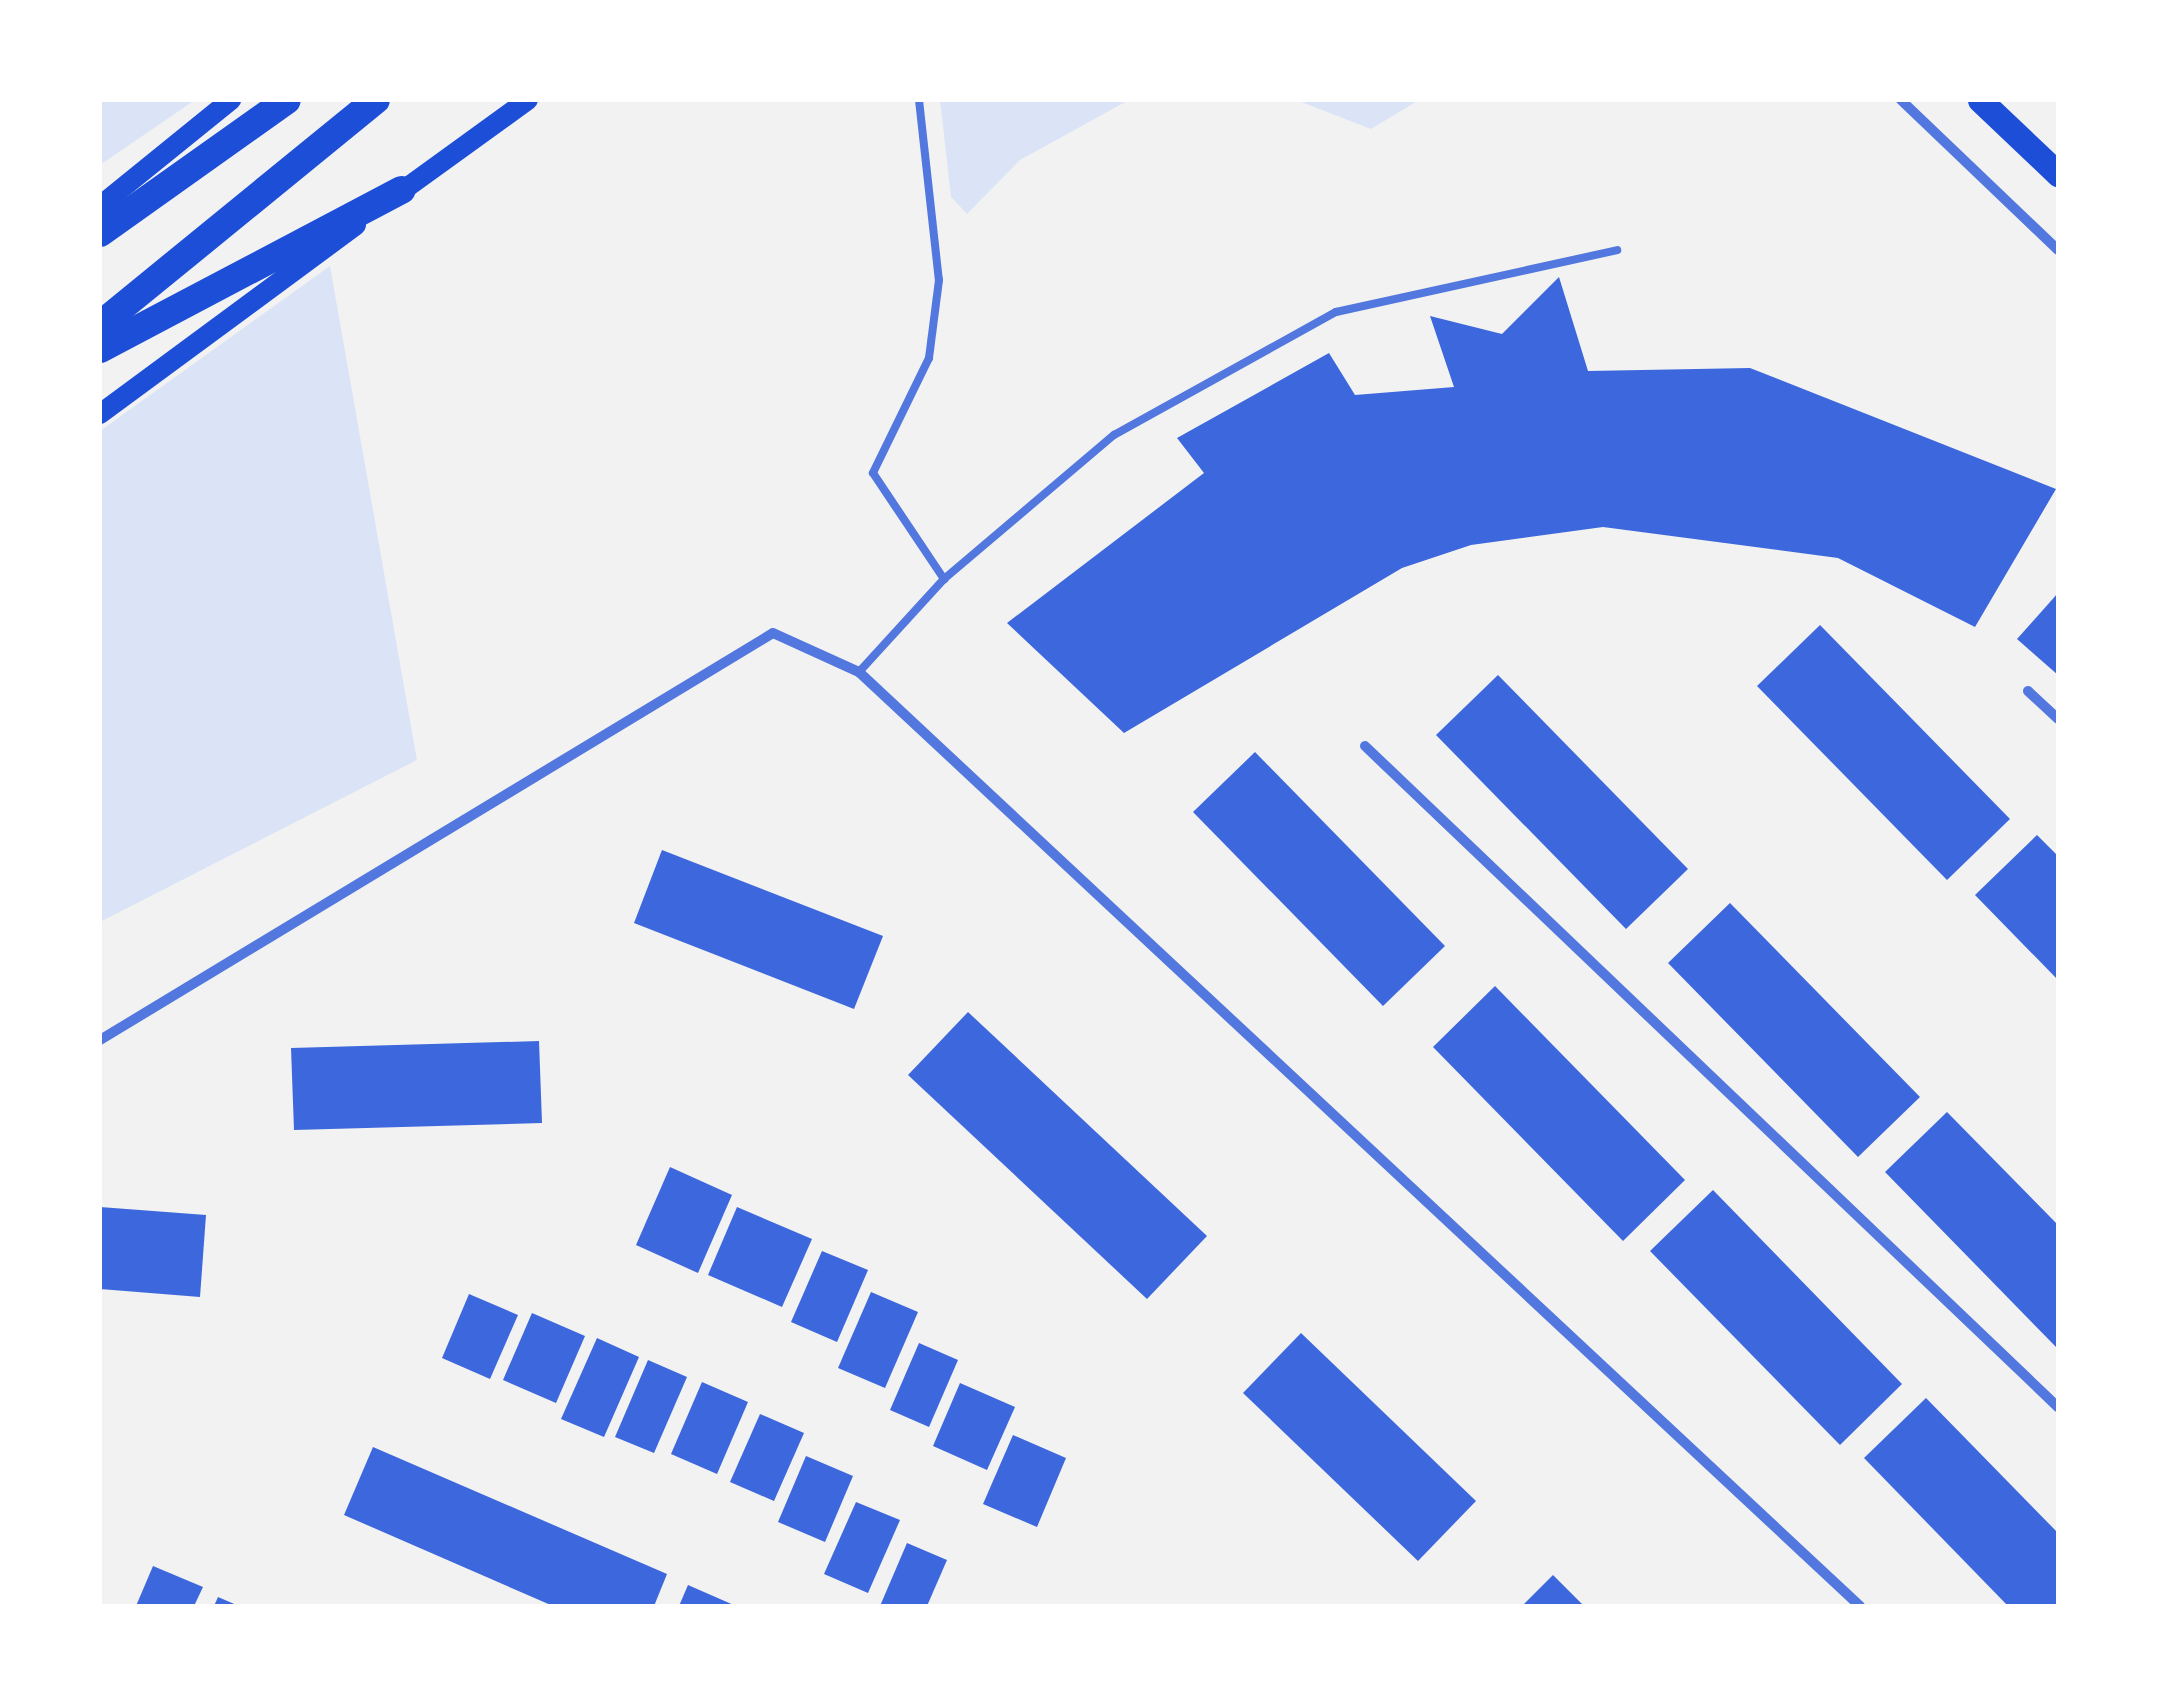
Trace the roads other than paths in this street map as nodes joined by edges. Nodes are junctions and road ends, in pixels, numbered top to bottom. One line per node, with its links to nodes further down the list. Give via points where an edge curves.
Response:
1 (231, 100): 10 (main road)
2 (287, 100): 11 (highway)
3 (376, 100): 14 (highway)
4 (528, 100): 9 (main road)
5 (919, 100): 17 (lane, via 939,280 929,358 873,473)
6 (1901, 100): 13 (street)
7 (1980, 100): 8 (main road)
8 (2058, 174)
9 (402, 190): 15 (highway); 16 (main road)
10 (100, 206)
11 (100, 233)
12 (1617, 250): 17 (lane, via 1336,312 1114,435)
13 (2058, 250)
14 (100, 325)
15 (100, 349)
16 (100, 414)
17 (944, 579): 18 (lane)
18 (859, 672): 22 (street, via 773,633); 24 (street)
19 (2028, 691): 20 (street)
20 (2058, 719)
21 (1364, 746): 23 (street)
22 (100, 1040)
23 (2058, 1407)
24 (1860, 1606)

